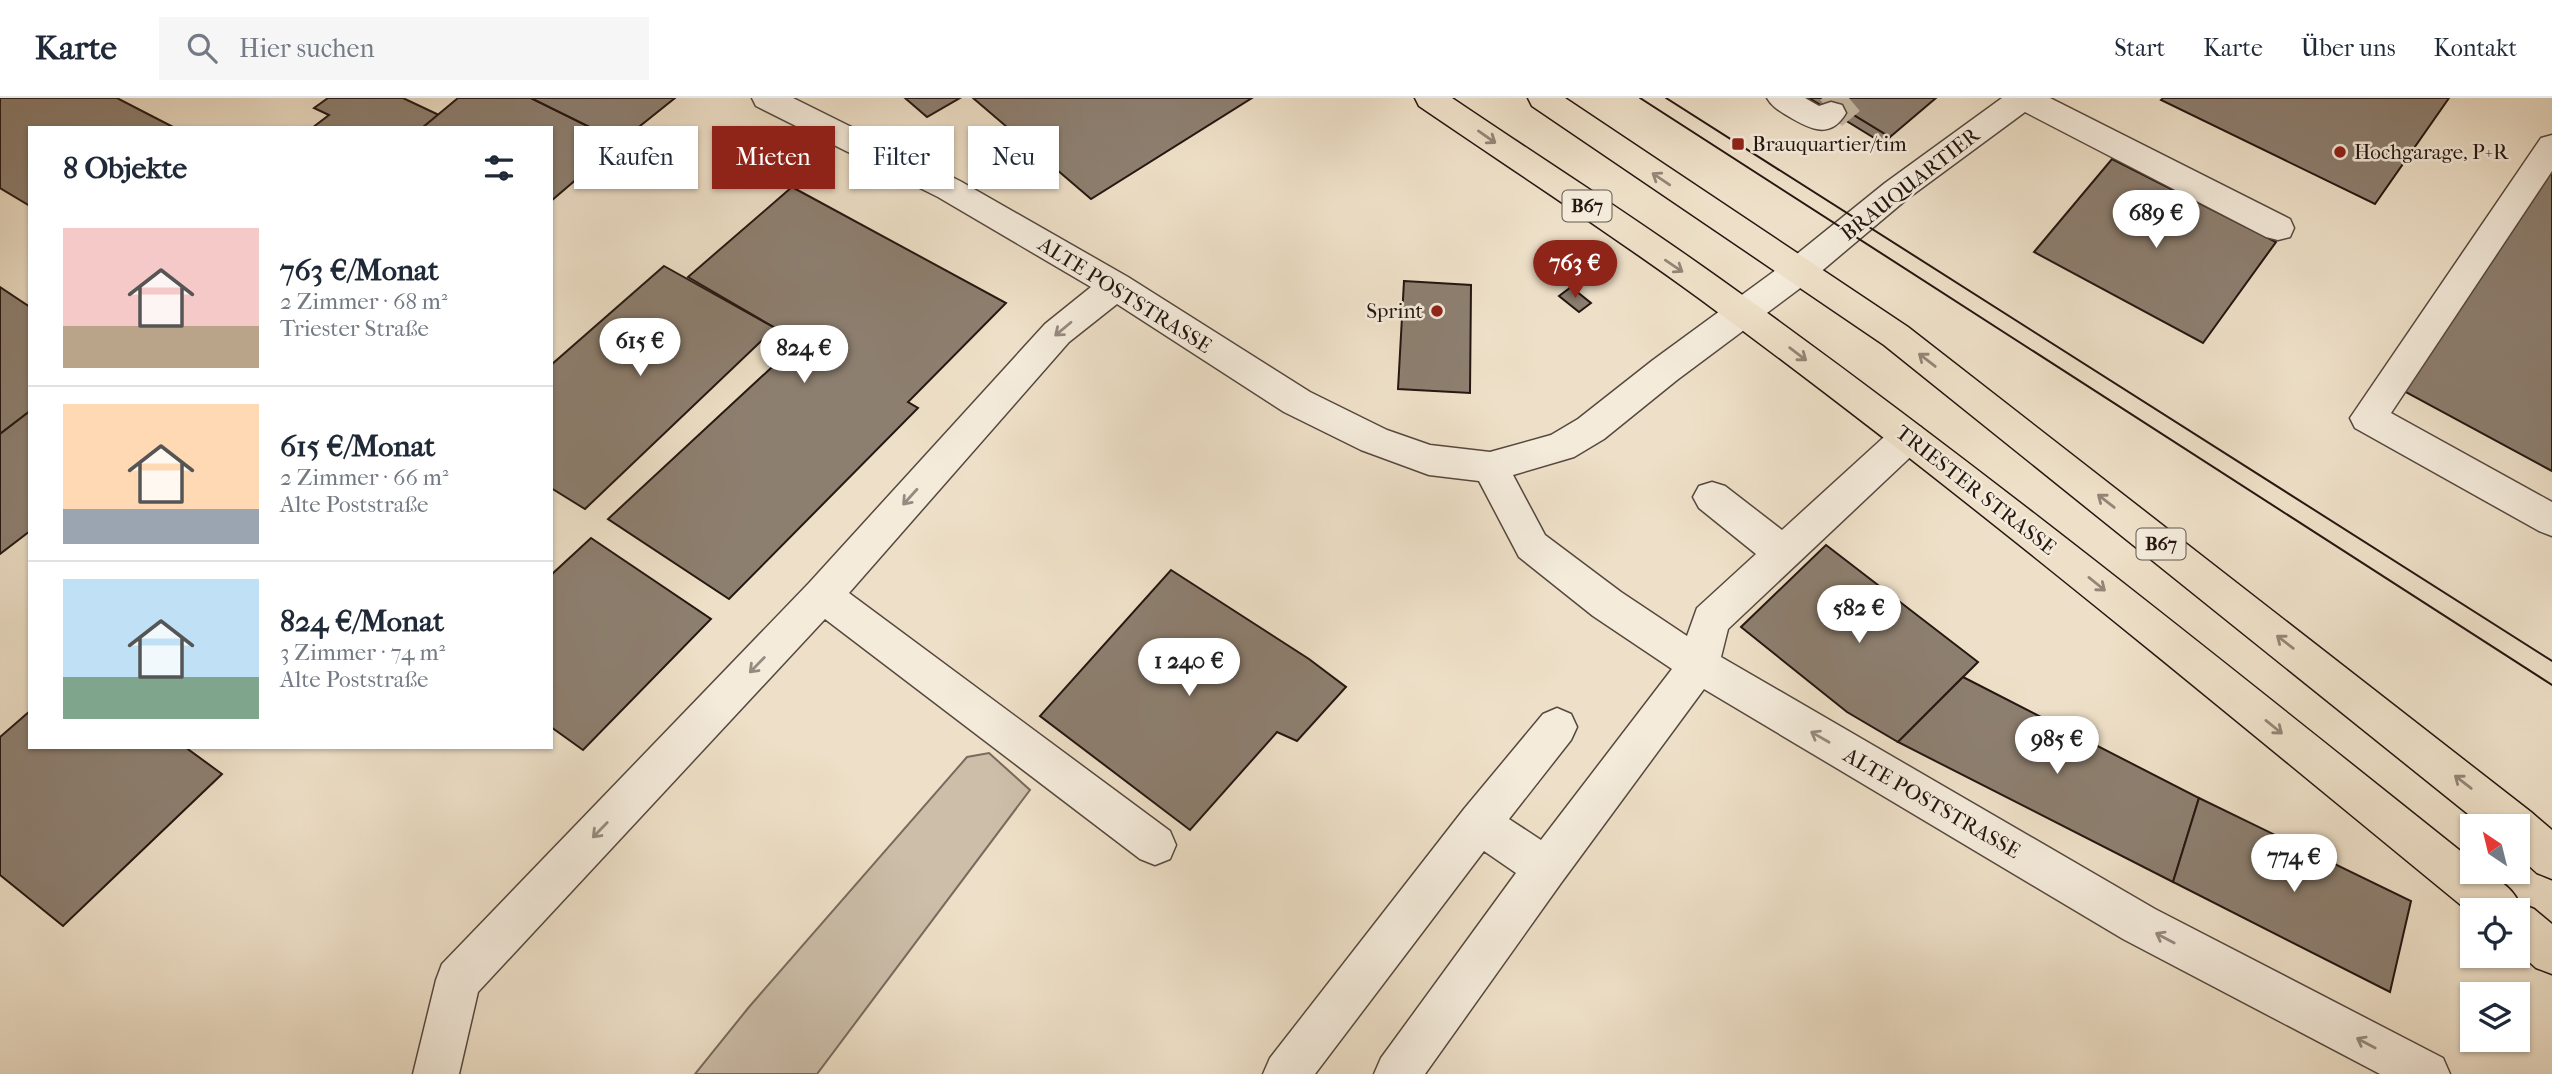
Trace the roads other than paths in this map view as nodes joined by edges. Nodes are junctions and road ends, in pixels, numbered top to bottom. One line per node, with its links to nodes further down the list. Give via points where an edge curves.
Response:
1 (766, 98): 10 (street, ALTE POSTSTRASSE, via 949,189)
2 (1430, 98): 11 (main road, TRIESTER STRASSE / B67, one-way to 11)
3 (1543, 98): 9 (main road, B67, one-way to 3)
4 (1782, 98): 6 (street, via 1820,121)
5 (2023, 98): 8 (street); 9 (street, BRAUQUARTIER, via 1896,191)
6 (1831, 113)
7 (2552, 146): 15 (street, via 2368,418)
8 (2278, 228)
9 (1800, 271): 11 (street, ALTE POSTSTRASSE); 20 (main road, B67, one-way to 9, via 1896,336)
10 (1116, 286): 13 (street, ALTE POSTSTRASSE, via 1297,402 1374,440 1429,460); 17 (street, one-way to 17, via 1057,333)
11 (1743, 313): 12 (main road, TRIESTER STRASSE / B67, one-way to 12); 13 (street, ALTE POSTSTRASSE, via 1591,429 1560,447)
12 (1908, 437): 16 (street); 26 (main road, TRIESTER STRASSE / B67, one-way to 26, via 2092,579)
13 (1490, 467): 18 (street, ALTE POSTSTRASSE, via 1532,546)
14 (1712, 497): 16 (street)
15 (2552, 520)
16 (1783, 553): 18 (street, via 1711,620)
17 (823, 595): 23 (street); 29 (street, one-way to 29, via 458,979)
18 (1699, 666): 25 (street); 32 (street, ALTE POSTSTRASSE, one-way to 18, via 2139,925)
19 (1557, 727): 21 (street)
20 (2501, 814)
21 (1479, 823): 25 (street); 30 (street)
22 (2530, 839): 24 (main road, B67)
23 (1155, 845)
24 (2552, 858)
25 (1546, 868): 31 (street)
26 (2485, 898)
27 (2530, 934): 28 (main road)
28 (2552, 952)
29 (436, 1074)
30 (1286, 1074)
31 (1397, 1074)
32 (2427, 1074)

